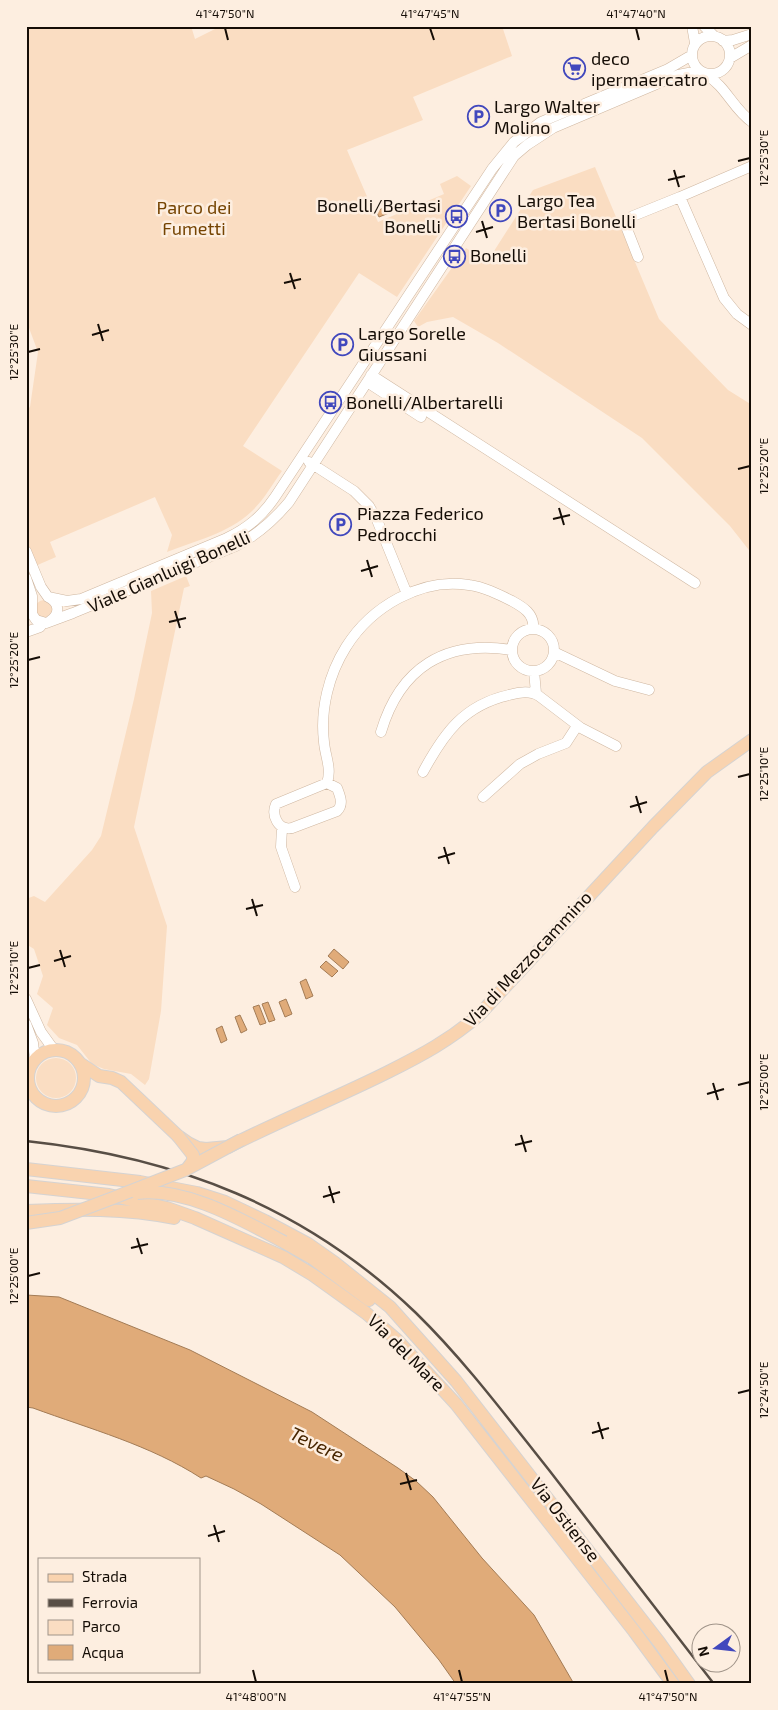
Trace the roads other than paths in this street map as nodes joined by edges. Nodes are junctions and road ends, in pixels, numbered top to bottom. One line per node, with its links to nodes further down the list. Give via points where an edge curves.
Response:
1 (692, 26): 5 (street)
2 (704, 26): 4 (street)
3 (752, 34): 4 (street, via 733,40)
4 (718, 38): 5 (street, via 702,38); 8 (street, via 728,49)
5 (695, 43): 7 (street)
6 (752, 45): 8 (street)
7 (692, 55): 9 (street, via 693,64); 18 (street, Viale Gianluigi Bonelli, via 668,69 547,119 514,142 492,169)
8 (729, 60): 9 (street, via 714,75); 10 (street, via 726,78)
9 (702, 73): 10 (street, via 718,83); 16 (street, Viale Gianluigi Bonelli, via 678,75 560,124 521,150 491,189)
10 (729, 98): 11 (street)
11 (752, 122)
12 (752, 166): 13 (street)
13 (680, 197): 14 (street, via 628,220 627,229); 15 (street, via 724,298 736,314)
14 (638, 258)
15 (752, 325)
16 (369, 378): 17 (street); 19 (street, Viale Gianluigi Bonelli); 22 (street)
17 (421, 417)
18 (302, 457): 19 (street); 24 (street, Viale Gianluigi Bonelli, via 264,512 240,532 81,599 67,601)
19 (313, 464): 23 (street, via 354,491 372,509); 26 (street, Viale Gianluigi Bonelli, via 282,510 248,539)
20 (26, 551): 24 (street)
21 (26, 578): 25 (street)
22 (695, 583)
23 (407, 594): 27 (street, via 446,585 479,587 524,608 532,617); 38 (street, via 364,623 338,661 324,714 324,741)
24 (48, 596): 25 (street, via 39,597); 26 (street, via 57,606 56,615)
25 (30, 608): 26 (street, via 34,618)
26 (47, 622): 28 (street, Viale Gianluigi Bonelli)
27 (533, 629): 29 (street, via 520,633); 30 (street, via 548,636)
28 (26, 632)
29 (512, 650): 31 (street, via 519,666); 35 (street, via 468,648 429,663 400,689)
30 (554, 652): 31 (street, via 545,667); 32 (street, via 610,679)
31 (534, 671): 33 (street)
32 (649, 690)
33 (536, 693): 34 (street); 39 (street, via 502,696 470,711 447,733)
34 (577, 726): 37 (street); 42 (street, via 566,743 520,764)
35 (381, 732)
36 (752, 740): 52 (main road, Via di Mezzocammino, via 707,772 479,1015 456,1034 366,1083)
37 (616, 746)
38 (329, 766): 40 (street); 41 (street)
39 (423, 772)
40 (327, 783): 41 (street); 43 (street, via 276,804 274,813)
41 (337, 788): 43 (street, via 341,803 337,811 292,828)
42 (483, 797)
43 (282, 828): 44 (street, via 281,847)
44 (295, 887)
45 (26, 999): 47 (street, via 41,1032)
46 (26, 1024): 48 (street)
47 (54, 1050): 48 (main road); 49 (main road, via 70,1053)
48 (35, 1059): 50 (main road, via 29,1072)
49 (81, 1064): 50 (main road, via 84,1073 82,1088 70,1102 52,1106); 51 (main road, Via di Mezzocammino, via 99,1076 117,1080)
50 (29, 1094)
51 (178, 1136): 52 (main road, Via di Mezzocammino, bridge, via 194,1147 206,1149 228,1147); 54 (main road, Via di Mezzocammino, bridge, via 194,1154 192,1164)
52 (241, 1140): 54 (main road, Via di Mezzocammino, bridge)
53 (26, 1169): 60 (main road, via 171,1187 207,1196 246,1212 301,1240 335,1263 390,1307)
54 (185, 1170): 56 (main road, bridge)
55 (26, 1186): 59 (main road, Via del Mare, via 129,1199 174,1210)
56 (112, 1198): 58 (main road, bridge, via 60,1218); 60 (main road, bridge, via 149,1192 176,1195 220,1210 312,1258 388,1315)
57 (26, 1211): 59 (main road, via 134,1212)
58 (26, 1224)
59 (220, 1228): 61 (main road, Via del Mare, via 301,1268 366,1313 397,1340 464,1414)
60 (437, 1360): 62 (main road, Via Ostiense, via 473,1402)
61 (673, 1684)
62 (690, 1684)

